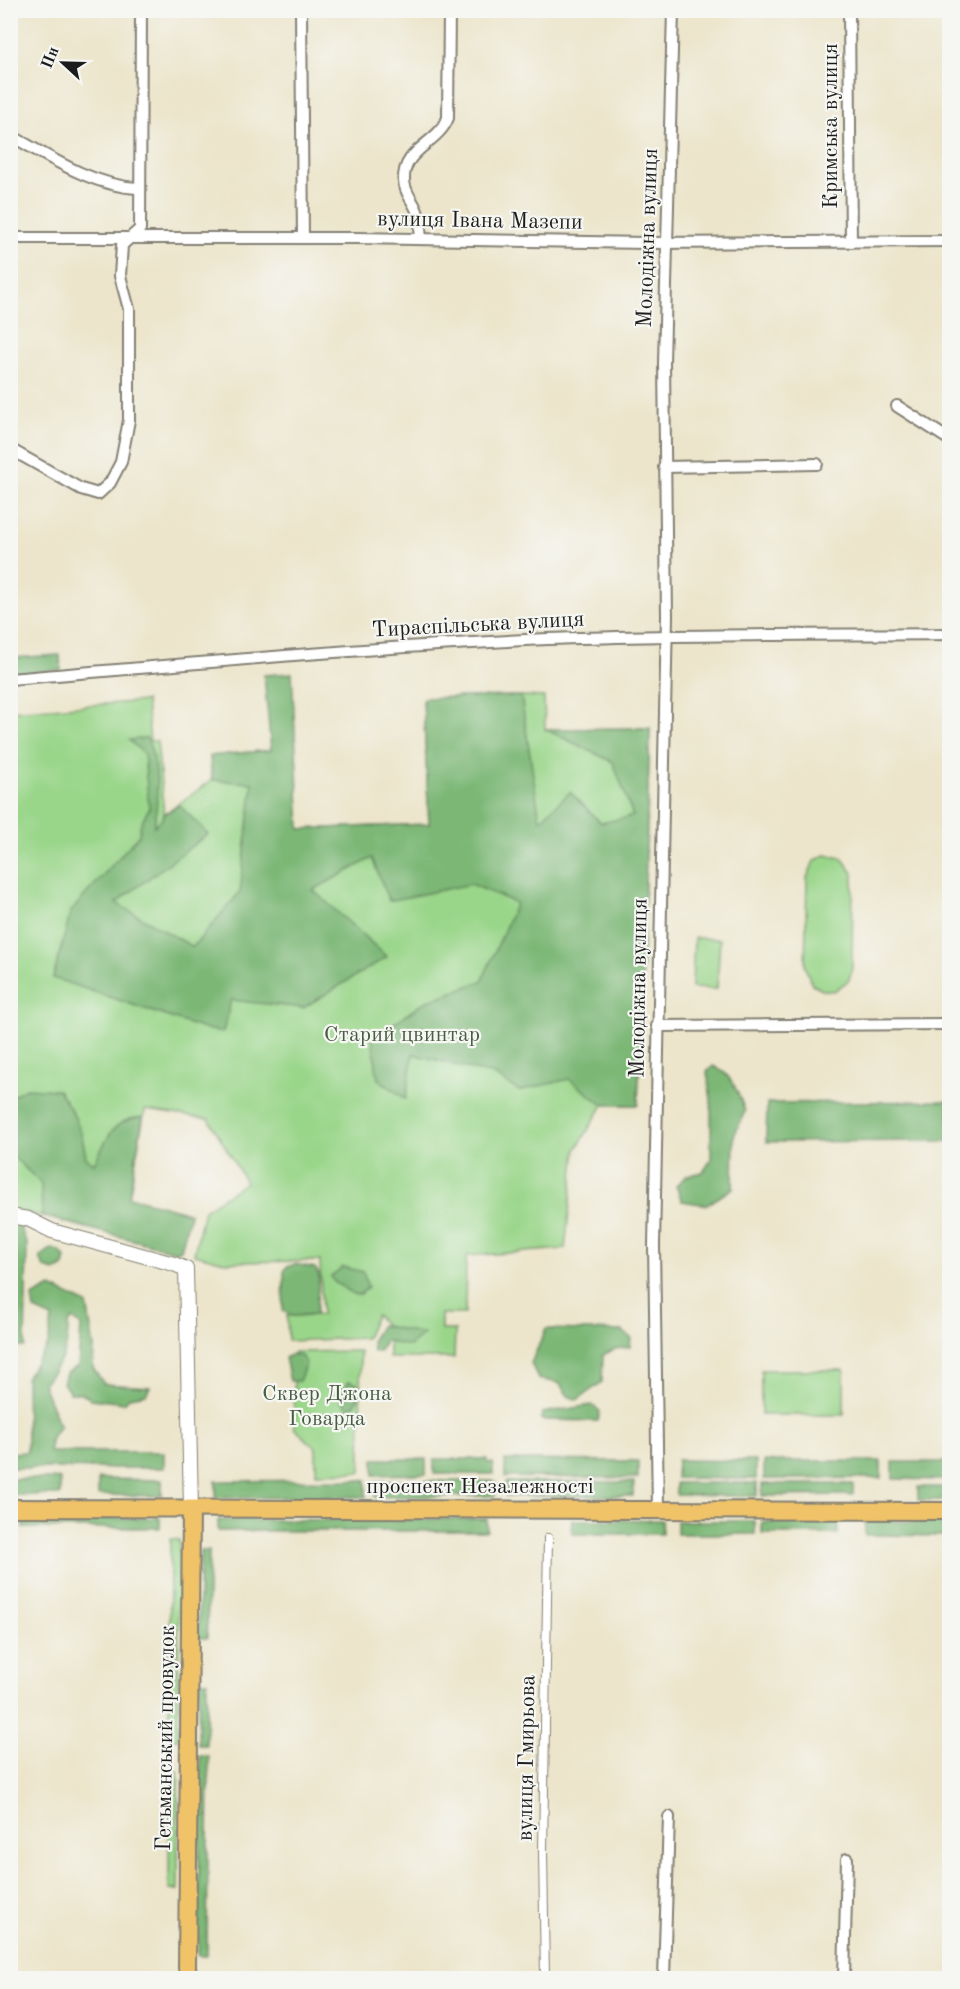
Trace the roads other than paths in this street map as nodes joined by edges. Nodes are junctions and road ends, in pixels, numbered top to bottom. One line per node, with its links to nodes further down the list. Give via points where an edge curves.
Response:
1 (141, 10): 7 (street)
2 (301, 10): 10 (street)
3 (449, 10): 11 (street, via 448,118 444,128 405,166 406,192 417,209)
4 (674, 10): 14 (street, Молодіжна вулиця)
5 (849, 10): 13 (street, Кримська вулиця)
6 (10, 135): 7 (street, via 59,163 122,187)
7 (138, 188): 9 (street, via 140,229)
8 (10, 238): 9 (street, вулиця Івана Мазепи)
9 (129, 238): 10 (street, вулиця Івана Мазепи); 17 (street, via 122,245 120,276 129,309 129,420 121,462 110,483 98,494 90,493)
10 (303, 238): 11 (street, вулиця Івана Мазепи)
11 (421, 238): 14 (street, вулиця Івана Мазепи)
12 (950, 241): 13 (street, вулиця Івана Мазепи)
13 (851, 242): 14 (street, вулиця Івана Мазепи)
14 (667, 243): 19 (street, Молодіжна вулиця)
15 (897, 406): 16 (street)
16 (950, 440)
17 (10, 448)
18 (817, 464): 19 (street)
19 (664, 467): 21 (street, Молодіжна вулиця)
20 (950, 634): 21 (street, Тираспільська вулиця)
21 (666, 635): 22 (street, Тираспільська вулиця, via 431,646); 24 (street, Молодіжна вулиця)
22 (10, 679)
23 (950, 1024): 24 (street)
24 (657, 1026): 28 (street, Молодіжна вулиця, via 654,1245)
25 (10, 1216): 27 (street, via 186,1269)
26 (10, 1508): 27 (main road, проспект Незалежності)
27 (191, 1509): 28 (main road, проспект Незалежності); 33 (main road, Гетьманський провулок)
28 (658, 1509): 29 (main road, проспект Незалежності)
29 (950, 1511)
30 (548, 1538): 34 (street, вулиця Гмирьова)
31 (669, 1817): 35 (street)
32 (847, 1859): 36 (street)
33 (186, 1975)
34 (545, 1978)
35 (664, 1978)
36 (844, 1978)

